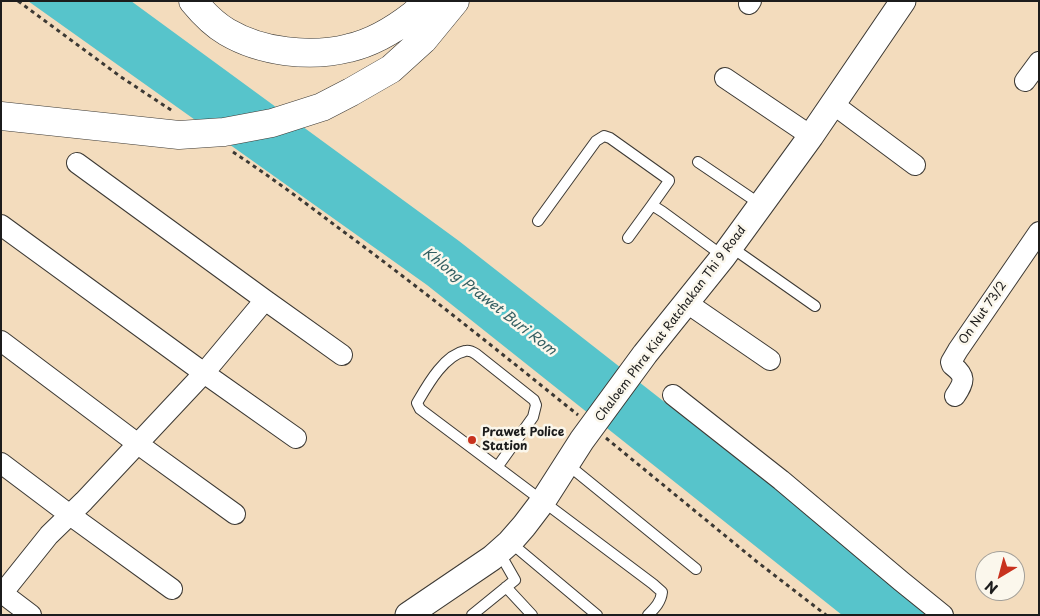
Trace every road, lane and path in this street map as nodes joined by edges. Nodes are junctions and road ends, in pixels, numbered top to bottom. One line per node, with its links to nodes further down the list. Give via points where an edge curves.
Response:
1 (18, 1): 10 (path)
2 (193, 1): 5 (highway, via 226,32 251,44 285,52 317,53 349,48 382,36)
3 (455, 1): 11 (highway, via 423,40 391,69 322,107 272,123 224,132 179,135)
4 (903, 1): 9 (street, Chaloem Phra Kiat Ratchakan Thi 9 Road)
5 (420, 8)
6 (1039, 62): 8 (street)
7 (725, 78): 12 (street)
8 (1025, 81)
9 (833, 104): 12 (street, Chaloem Phra Kiat Ratchakan Thi 9 Road); 16 (street)
10 (176, 114)
11 (1, 116)
12 (811, 136): 18 (street, Chaloem Phra Kiat Ratchakan Thi 9 Road)
13 (232, 151): 33 (path, via 491,344)
14 (698, 162): 18 (lane)
15 (77, 163): 24 (street)
16 (915, 165)
17 (652, 205): 19 (lane, via 668,180 604,136 596,141); 21 (lane); 23 (lane)
18 (761, 205): 23 (street, Chaloem Phra Kiat Ratchakan Thi 9 Road)
19 (538, 220)
20 (1, 225): 30 (street)
21 (628, 238)
22 (1036, 241): 32 (street, On Nut 73/2, via 958,350 952,365 962,375 962,385)
23 (727, 252): 25 (street, Chaloem Phra Kiat Ratchakan Thi 9 Road); 26 (lane)
24 (265, 300): 28 (street); 30 (street)
25 (687, 303): 29 (street); 33 (street, Chaloem Phra Kiat Ratchakan Thi 9 Road)
26 (815, 306)
27 (1, 341): 35 (street)
28 (342, 355)
29 (770, 360)
30 (204, 373): 34 (street); 35 (street)
31 (673, 395): 54 (street)
32 (956, 396)
33 (589, 431): 37 (street, Chaloem Phra Kiat Ratchakan Thi 9 Road); 53 (path)
34 (296, 438)
35 (138, 444): 40 (street); 41 (street)
36 (1, 462): 40 (street)
37 (567, 464): 39 (street, Chaloem Phra Kiat Ratchakan Thi 9 Road); 43 (lane)
38 (498, 466): 38 (lane, via 533,416 536,405 534,400 476,354 466,351 445,362 417,403 426,414); 39 (lane)
39 (543, 501): 42 (street, Chaloem Phra Kiat Ratchakan Thi 9 Road); 52 (lane, via 662,592 660,602)
40 (70, 514): 45 (street); 46 (street)
41 (235, 514)
42 (504, 547): 44 (lane, via 515,580); 49 (street, Chaloem Phra Kiat Ratchakan Thi 9 Road); 51 (lane)
43 (696, 569)
44 (506, 587): 47 (lane); 50 (lane)
45 (172, 589)
46 (2, 594): 48 (street)
47 (473, 614)
48 (31, 615)
49 (408, 615)
50 (532, 615)
51 (597, 615)
52 (648, 615)
53 (826, 615)
54 (944, 615)

